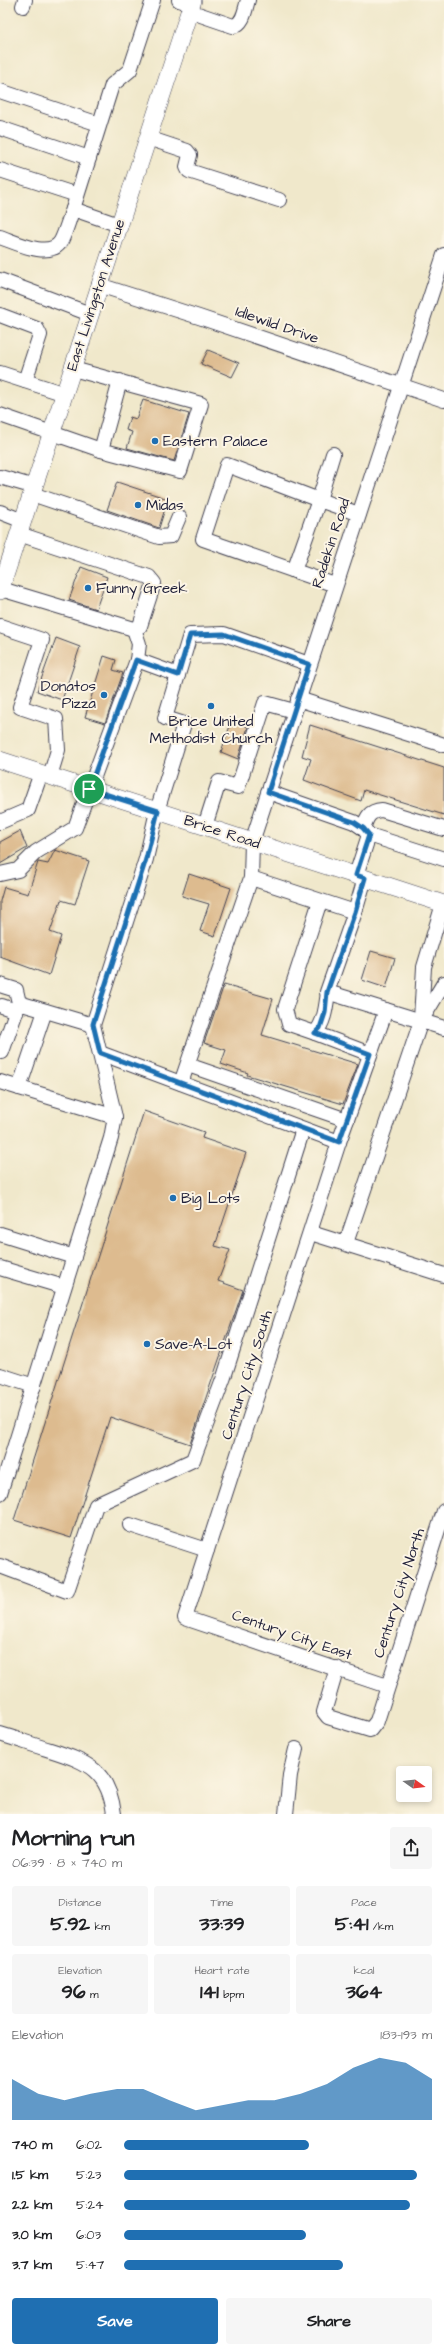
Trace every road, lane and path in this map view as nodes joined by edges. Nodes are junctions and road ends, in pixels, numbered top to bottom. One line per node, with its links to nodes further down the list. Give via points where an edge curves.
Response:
1 (153, 0): 5 (street, via 130,70 112,85)
2 (248, 0): 3 (street, via 240,22 232,26)
3 (188, 4): 7 (main road, East Livingston Avenue)
4 (0, 91): 5 (street)
5 (100, 124): 8 (street)
6 (0, 128): 8 (street)
7 (148, 138): 11 (street, via 187,151 190,155 187,167 189,171); 13 (main road, East Livingston Avenue)
8 (89, 158): 10 (street)
9 (0, 170): 10 (street)
10 (77, 195): 12 (street)
11 (279, 200)
12 (73, 209): 13 (street); 14 (street, via 60,242 50,249 36,248)
13 (119, 225): 17 (main road, East Livingston Avenue)
14 (0, 237)
15 (444, 255): 24 (street, Radekin Road)
16 (0, 280): 18 (street)
17 (99, 286): 18 (main road, East Livingston Avenue); 24 (street, Idlewild Drive)
18 (90, 314): 20 (main road, East Livingston Avenue)
19 (0, 315): 22 (street, via 37,329 40,335)
20 (73, 369): 23 (street); 25 (main road, East Livingston Avenue)
21 (0, 373): 22 (street)
22 (25, 381): 25 (street)
23 (120, 381): 29 (street); 29 (street, via 201,404 180,471)
24 (401, 385): 26 (street, Idlewild Drive); 35 (street, Radekin Road)
25 (64, 394): 28 (main road, East Livingston Avenue)
26 (444, 400)
27 (0, 415): 28 (street)
28 (52, 432): 29 (street); 32 (main road, East Livingston Avenue)
29 (101, 450)
30 (333, 454): 33 (street)
31 (0, 477): 32 (street)
32 (33, 491): 36 (street, via 159,537 171,536); 37 (main road, East Livingston Avenue)
33 (319, 500): 35 (street); 38 (street); 38 (street, via 227,465 203,539)
34 (0, 512): 37 (street)
35 (359, 514): 39 (street, Radekin Road)
36 (179, 517)
37 (21, 527): 40 (main road, East Livingston Avenue); 42 (street, via 149,577 154,583 140,626)
38 (294, 571): 39 (street)
39 (335, 585): 44 (street, Radekin Road)
40 (0, 590): 42 (street)
41 (0, 626): 49 (street, via 42,640 20,707 56,719 58,750)
42 (134, 629): 43 (street, via 139,644)
43 (136, 660): 45 (street); 50 (street)
44 (309, 664): 45 (street, via 224,634 190,635); 46 (street, Radekin Road)
45 (178, 675): 52 (street, via 165,718 184,724)
46 (296, 705): 47 (street); 51 (street, Radekin Road); 54 (street, via 265,703 238,787 219,782)
47 (444, 745)
48 (0, 760): 49 (main road, Brice Road)
49 (45, 775): 50 (main road, Brice Road); 53 (street, via 28,810)
50 (89, 789): 52 (main road, Brice Road); 59 (street, via 75,828 36,852 18,870)
51 (268, 792): 56 (street, via 354,822); 57 (street, Radekin Road)
52 (158, 811): 54 (main road, Brice Road); 73 (street, via 146,859)
53 (0, 822)
54 (204, 826): 57 (main road, Brice Road)
55 (444, 829): 56 (street, via 382,810 374,810 368,816)
56 (366, 832): 58 (street); 60 (street)
57 (252, 842): 60 (main road, Brice Road); 61 (street, Radekin Road)
58 (444, 859)
59 (0, 874)
60 (360, 877): 63 (main road, Brice Road); 64 (street)
61 (251, 878): 62 (street); 79 (street, Radekin Road)
62 (320, 901): 64 (street); 75 (street, via 285,1009 289,1024)
63 (443, 904): 72 (street, via 424,967)
64 (355, 912): 67 (street)
65 (444, 983): 72 (street)
66 (0, 985): 69 (street, via 16,990)
67 (328, 992): 70 (street); 75 (street, via 325,1013 320,1028)
68 (2, 1006): 69 (street)
69 (17, 1007): 71 (street); 76 (street)
70 (386, 1010): 72 (street); 78 (street, Century City South)
71 (45, 1012): 73 (street); 82 (street)
72 (421, 1021): 74 (street); 89 (street)
73 (93, 1024): 77 (street)
74 (444, 1028)
75 (315, 1033): 78 (street)
76 (0, 1052)
77 (100, 1053): 81 (street); 83 (street)
78 (370, 1054): 84 (street, Century City South)
79 (188, 1065): 81 (street, Radekin Road); 84 (street)
80 (0, 1082): 82 (street)
81 (181, 1083): 85 (street)
82 (19, 1088): 83 (street)
83 (115, 1117): 90 (street, via 111,1138)
84 (347, 1120): 86 (street, Century City South)
85 (304, 1129): 86 (street); 100 (street, via 224,1377 194,1460 96,1505 67,1591)
86 (339, 1142): 87 (street, Century City South)
87 (311, 1233): 89 (street); 99 (street, Century City South)
88 (0, 1234): 90 (street)
89 (346, 1243): 92 (street)
90 (74, 1257): 93 (street)
91 (0, 1268): 93 (street)
92 (444, 1275)
93 (64, 1287): 95 (street)
94 (0, 1375): 95 (street)
95 (34, 1386): 96 (street)
96 (0, 1493)
97 (444, 1511): 103 (street, Century City North)
98 (130, 1525): 99 (street)
99 (207, 1550): 101 (street, Century City South)
100 (0, 1566)
101 (185, 1618): 102 (street, Century City East)
102 (337, 1668): 103 (street, Century City East); 103 (street, Century City North, via 324,1712 328,1716 366,1730 370,1730 377,1721)
103 (387, 1686)
104 (0, 1734): 106 (street, via 86,1763 104,1780)
105 (296, 1748): 107 (street)
106 (114, 1814)
107 (286, 1814)

